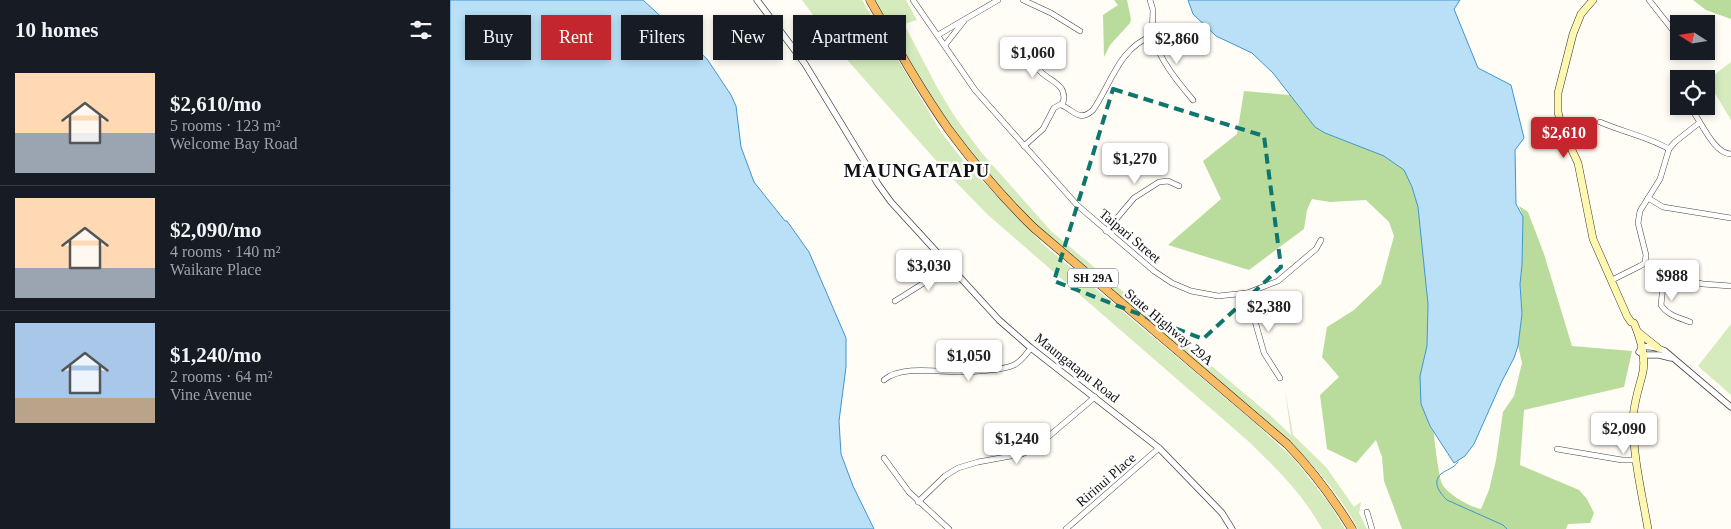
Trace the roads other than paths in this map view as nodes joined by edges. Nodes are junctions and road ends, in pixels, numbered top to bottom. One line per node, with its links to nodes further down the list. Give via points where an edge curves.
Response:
1 (757, 0): 30 (street, Maungatapu Road, via 805,64 884,194)
2 (870, 0): 53 (highway, State Highway 29A / SH 29A, via 935,109 1004,197 1034,228 1287,444 1326,489)
3 (913, 0): 12 (street, Taipari Street)
4 (998, 0): 9 (street)
5 (1023, 0): 11 (street)
6 (1150, 0): 13 (street)
7 (1593, 0): 32 (main road, via 1581,14 1573,34 1558,93 1558,112 1578,164 1593,239)
8 (1649, 0): 10 (street)
9 (966, 19): 12 (street); 14 (street)
10 (1670, 27)
11 (1080, 31)
12 (938, 35): 14 (street, Taipari Street)
13 (1152, 36): 16 (street, via 1167,68); 17 (street, via 1128,52 1089,114 1076,115)
14 (945, 45): 21 (street, Taipari Street, via 974,90)
15 (1019, 53): 17 (street, via 1060,85 1064,100)
16 (1193, 100)
17 (1061, 105): 21 (street, via 1054,108 1043,129)
18 (1696, 115): 20 (street)
19 (1600, 122): 22 (street)
20 (1699, 123): 22 (street); 23 (street, via 1718,149)
21 (1024, 146): 27 (street, Taipari Street, via 1077,205)
22 (1669, 149): 25 (street, via 1660,179)
23 (1731, 154)
24 (1179, 186): 27 (street, via 1168,181 1159,182 1134,198)
25 (1648, 198): 26 (street, via 1663,207); 29 (street, via 1639,216 1646,255)
26 (1731, 218)
27 (1106, 231): 34 (street, Taipari Street, via 1154,272 1178,286 1218,296)
28 (1321, 240): 34 (street, Taipari Street, via 1310,254 1278,281)
29 (1644, 262): 31 (street, via 1653,272); 32 (street)
30 (951, 266): 35 (street); 39 (street, Maungatapu Road, via 999,320)
31 (1664, 276): 33 (street); 37 (street, via 1661,305 1671,314)
32 (1612, 280): 36 (main road)
33 (1731, 286)
34 (1247, 293): 43 (street, via 1264,352)
35 (895, 301)
36 (1630, 322): 38 (main road); 41 (main road)
37 (1690, 322)
38 (1636, 330): 40 (main road); 41 (main road)
39 (1031, 348): 44 (street, via 1021,360 1008,366 972,372 901,372); 45 (street, Maungatapu Road)
40 (1658, 348): 41 (street); 42 (street)
41 (1641, 351): 42 (street); 50 (main road, via 1643,369 1633,414)
42 (1671, 358): 46 (street)
43 (1280, 378)
44 (884, 380)
45 (1095, 397): 47 (street, Maungatapu Road); 51 (street, via 1035,448 1022,454 958,468)
46 (1731, 407)
47 (1159, 448): 55 (street, Ririnui Place); 56 (street, Maungatapu Road, via 1222,513)
48 (1558, 449): 50 (street)
49 (884, 458): 51 (street)
50 (1636, 460): 58 (main road)
51 (918, 502): 54 (street)
52 (1367, 512): 57 (street)
53 (1351, 528)
54 (948, 529)
55 (1066, 529)
56 (1232, 529)
57 (1372, 529)
58 (1648, 529)

